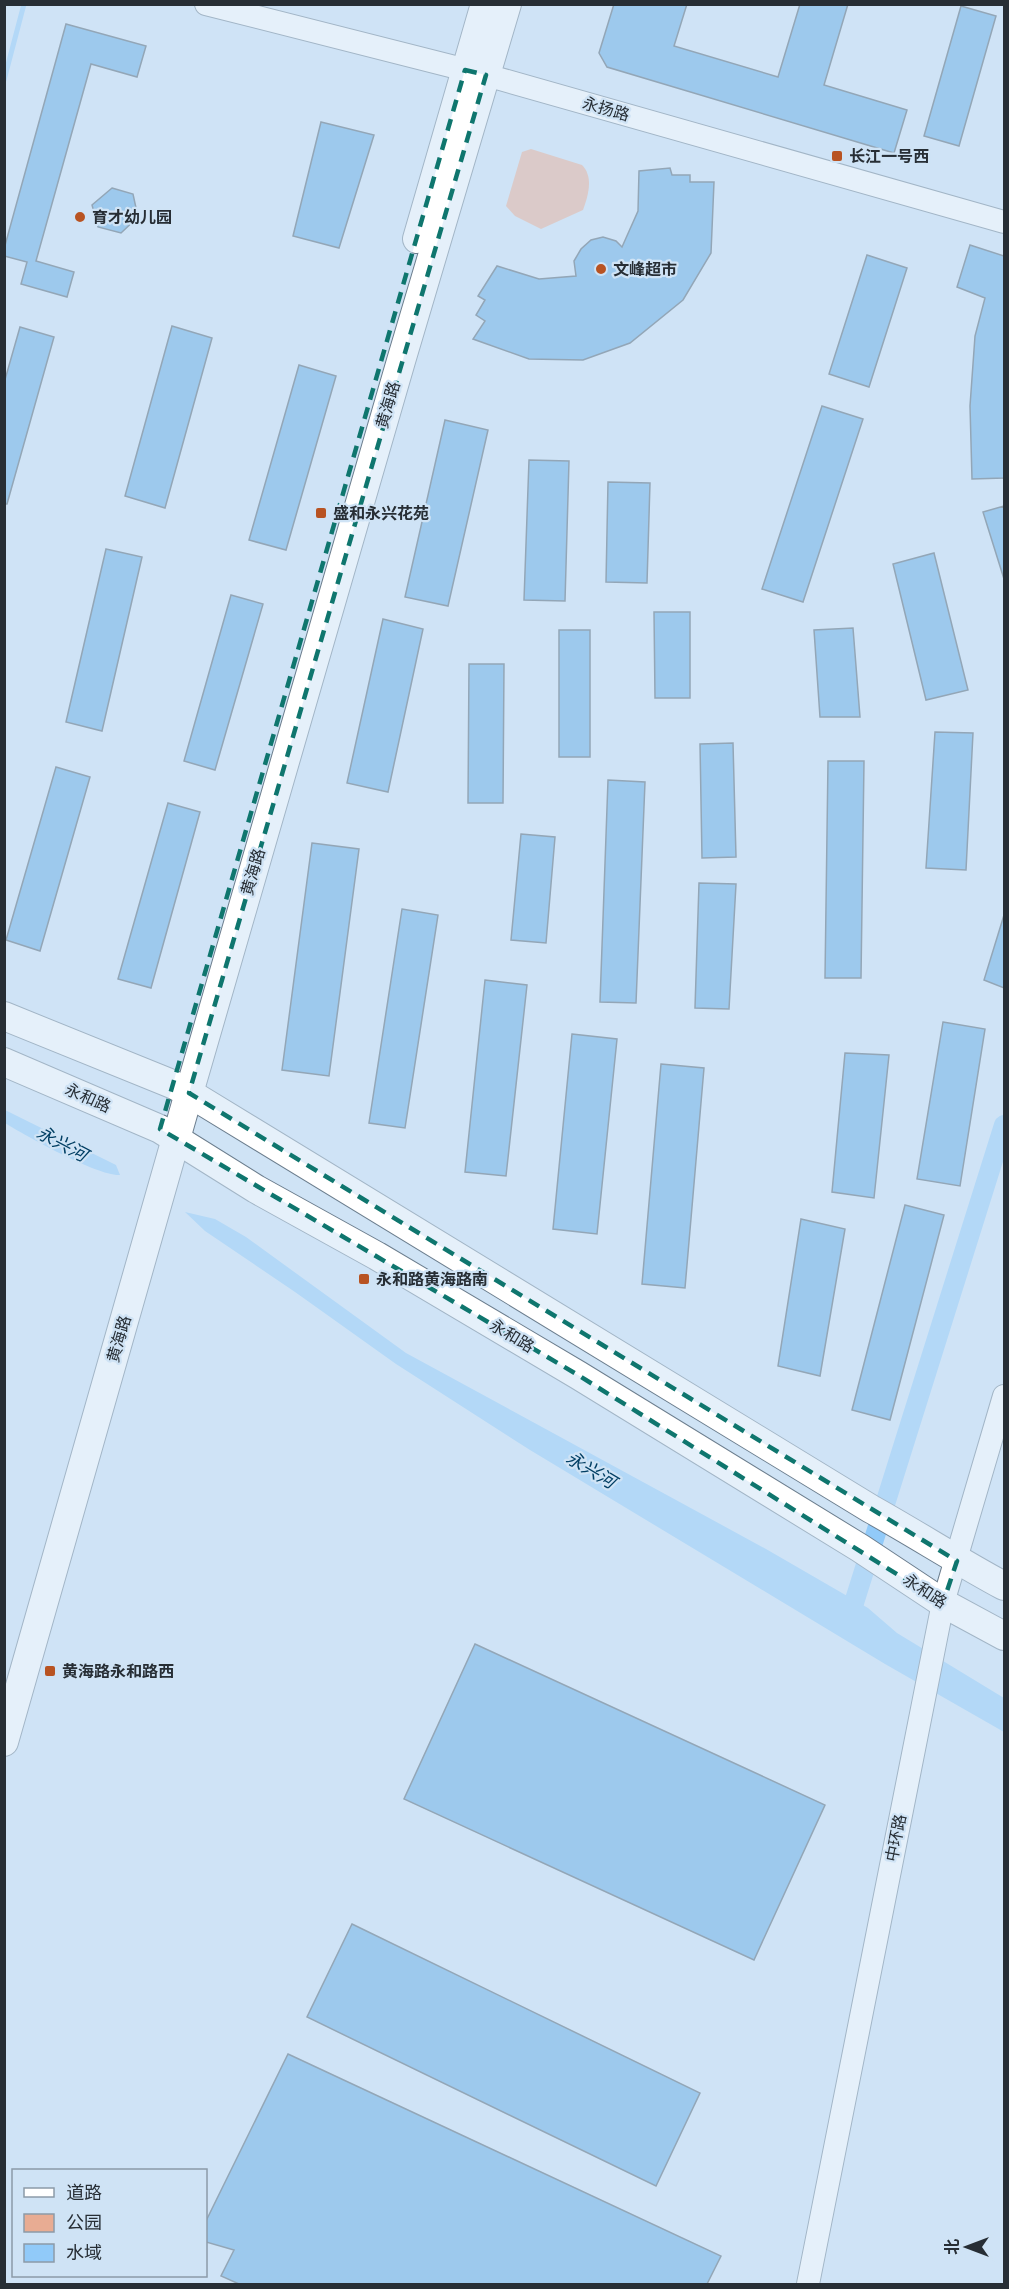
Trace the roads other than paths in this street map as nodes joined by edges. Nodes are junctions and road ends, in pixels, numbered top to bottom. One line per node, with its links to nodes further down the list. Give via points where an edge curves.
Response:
1 (206, 4): 4 (street, 永扬路)
2 (485, 4): 4 (main road, 黄海路)
3 (507, 4): 4 (main road, 黄海路)
4 (475, 72): 5 (street, 永扬路); 8 (main road, 黄海路, via 257,803)
5 (1005, 222)
6 (4, 1016): 8 (main road)
7 (4, 1062): 9 (main road, 永和路)
8 (180, 1088): 9 (main road, 黄海路); 11 (main road)
9 (168, 1134): 13 (main road, 永和路, via 578,1375 860,1548); 15 (main road, 黄海路); 16 (main road, 黄海路)
10 (1005, 1396): 11 (street, 中环路)
11 (957, 1561): 12 (main road); 13 (street, 中环路)
12 (1005, 1587)
13 (943, 1604): 14 (main road, 永和路); 17 (street, 中环路)
14 (1005, 1636)
15 (4, 1686)
16 (4, 1742)
17 (808, 2284)

